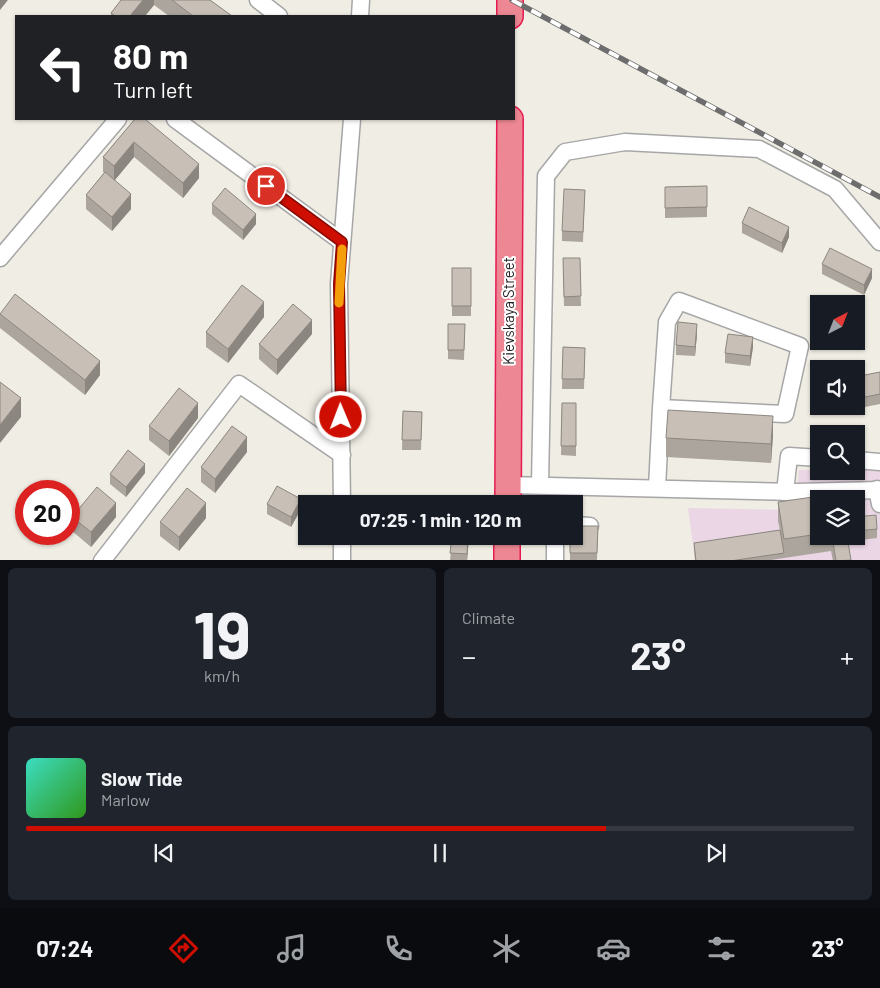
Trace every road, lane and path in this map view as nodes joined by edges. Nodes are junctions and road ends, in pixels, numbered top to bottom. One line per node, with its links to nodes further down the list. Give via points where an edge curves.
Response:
1 (258, 0): 4 (lane)
2 (361, 0): 5 (lane)
3 (510, 0): 6 (highway)
4 (278, 15)
5 (360, 15)
6 (510, 15)
7 (117, 120): 13 (lane)
8 (176, 120): 11 (lane)
9 (352, 120): 11 (lane)
10 (510, 120): 22 (highway, Kievskaya Street)
11 (342, 242): 15 (lane, via 339,284)
12 (880, 242): 19 (lane, via 835,189 759,149 625,142 565,152 546,176)
13 (0, 258)
14 (661, 408): 14 (lane, via 785,414 800,346 679,301 667,322); 20 (lane)
15 (342, 455): 24 (lane); 28 (lane, via 239,384)
16 (810, 457): 21 (lane, via 789,456)
17 (865, 461): 18 (lane)
18 (880, 462)
19 (540, 485): 20 (lane); 22 (lane)
20 (657, 488): 21 (lane)
21 (785, 492): 23 (lane)
22 (508, 494)
23 (879, 494)
24 (342, 495)
25 (342, 545): 29 (lane)
26 (507, 545): 30 (highway)
27 (555, 545): 31 (lane)
28 (102, 560)
29 (342, 560)
30 (507, 560)
31 (554, 560)

